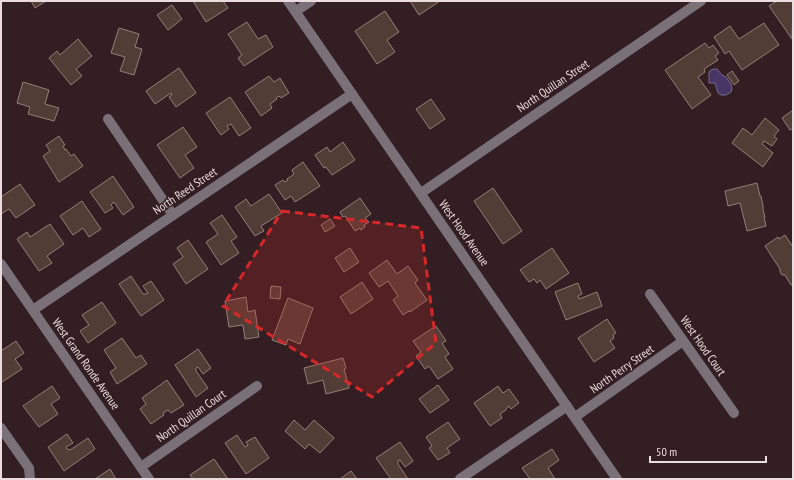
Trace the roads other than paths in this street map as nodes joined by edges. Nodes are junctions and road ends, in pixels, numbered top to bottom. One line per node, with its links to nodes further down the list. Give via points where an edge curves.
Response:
1 (288, 1): 4 (street, West Hood Avenue)
2 (311, 1): 4 (street)
3 (701, 1): 7 (street, North Quillan Street)
4 (296, 12): 5 (street, West Hood Avenue)
5 (352, 94): 7 (street, West Hood Avenue); 8 (street, North Reed Street)
6 (108, 119): 8 (street)
7 (421, 193): 14 (street, West Hood Avenue)
8 (173, 215): 11 (street, North Reed Street)
9 (1, 264): 11 (street, West Grand Ronde Avenue)
10 (650, 294): 12 (street, West Hood Court)
11 (33, 310): 18 (street, West Grand Ronde Avenue)
12 (683, 341): 15 (street, West Hood Court); 16 (street, North Perry Street)
13 (257, 386): 18 (street, North Quillan Court)
14 (567, 406): 16 (street, West Hood Avenue); 21 (street)
15 (734, 413)
16 (575, 418): 22 (street, West Hood Avenue)
17 (1, 428): 19 (street, via 29,468)
18 (141, 467): 20 (street, West Grand Ronde Avenue)
19 (30, 479)
20 (149, 479)
21 (460, 479)
22 (617, 479)

